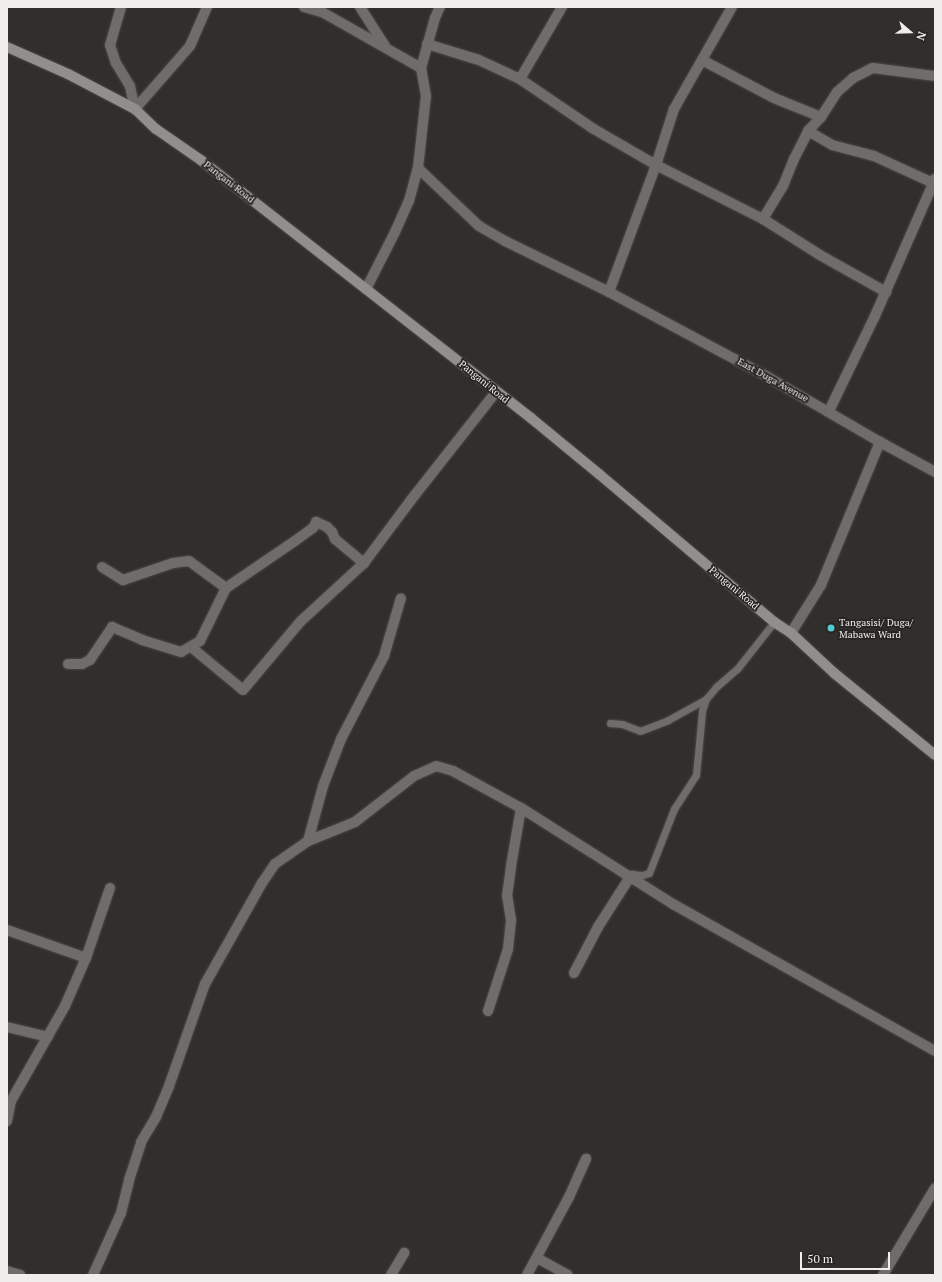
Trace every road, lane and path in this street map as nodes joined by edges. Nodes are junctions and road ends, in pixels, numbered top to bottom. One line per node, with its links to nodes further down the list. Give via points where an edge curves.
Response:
1 (121, 7): 15 (street, via 110,46 130,86)
2 (207, 7): 15 (street, via 190,46)
3 (304, 7): 9 (street, via 322,12)
4 (360, 7): 9 (street)
5 (440, 7): 8 (street)
6 (562, 7): 14 (street)
7 (732, 7): 11 (street)
8 (427, 44): 12 (street); 14 (street, via 479,60)
9 (386, 47): 12 (street)
10 (7, 48): 15 (main road, Pangani Road, via 68,74)
11 (702, 60): 16 (street, via 774,98); 18 (street, via 674,109)
12 (421, 68): 19 (street, via 426,96)
13 (935, 76): 16 (street, via 873,68 853,78 837,92)
14 (520, 79): 18 (street, via 592,128)
15 (135, 109): 22 (main road, Pangani Road, via 156,129 202,161)
16 (821, 117): 17 (street)
17 (808, 131): 20 (street, via 832,145 874,156); 21 (street, via 783,186)
18 (656, 165): 21 (street); 23 (street)
19 (418, 168): 22 (street, via 396,232); 23 (street, East Duga Avenue, via 479,226)
20 (934, 181): 24 (street)
21 (763, 219): 24 (street)
22 (366, 289): 25 (main road, Pangani Road)
23 (609, 292): 26 (street, East Duga Avenue)
24 (886, 292): 26 (street)
25 (496, 392): 29 (street); 33 (main road, Pangani Road, via 599,474)
26 (829, 412): 27 (street, East Duga Avenue)
27 (880, 442): 28 (street, East Duga Avenue); 34 (street, via 821,585)
28 (935, 472)
29 (364, 563): 31 (street, via 335,539 327,527 316,522 313,528); 35 (street, via 301,621 243,690)
30 (102, 567): 31 (street, via 123,580 173,563 190,561)
31 (226, 588): 35 (street, via 200,641)
32 (401, 598): 41 (street, via 384,656 341,740 323,786)
33 (774, 622): 34 (main road, Pangani Road); 37 (lane, via 737,669)
34 (791, 633): 39 (main road, Pangani Road, via 834,673)
35 (191, 646): 36 (street, via 181,652 168,649 112,627 90,660 82,664)
36 (68, 664)
37 (706, 699): 38 (lane, via 668,720 640,731); 42 (lane, via 702,711 696,775 674,809 648,872 642,875 632,874)
38 (610, 723)
39 (935, 755)
40 (521, 808): 41 (street, via 453,771 436,766 414,776 355,822); 42 (street); 47 (street, via 508,896 511,920 508,949)
41 (308, 841): 58 (street, via 275,864 250,900 205,984 169,1086 156,1117 141,1142 128,1180 121,1212)
42 (630, 877): 46 (street, via 598,927); 50 (street, via 673,904)
43 (110, 888): 45 (street)
44 (7, 930): 45 (street)
45 (86, 958): 49 (street)
46 (574, 973)
47 (488, 1011)
48 (7, 1027): 49 (street)
49 (48, 1037): 51 (street, via 11,1102)
50 (935, 1051)
51 (7, 1121)
52 (586, 1159): 55 (street)
53 (935, 1188): 62 (street)
54 (404, 1253): 59 (street)
55 (537, 1258): 60 (street); 61 (street)
56 (7, 1271): 57 (street)
57 (20, 1275)
58 (93, 1275)
59 (391, 1275)
60 (527, 1275)
61 (568, 1275)
62 (883, 1275)

